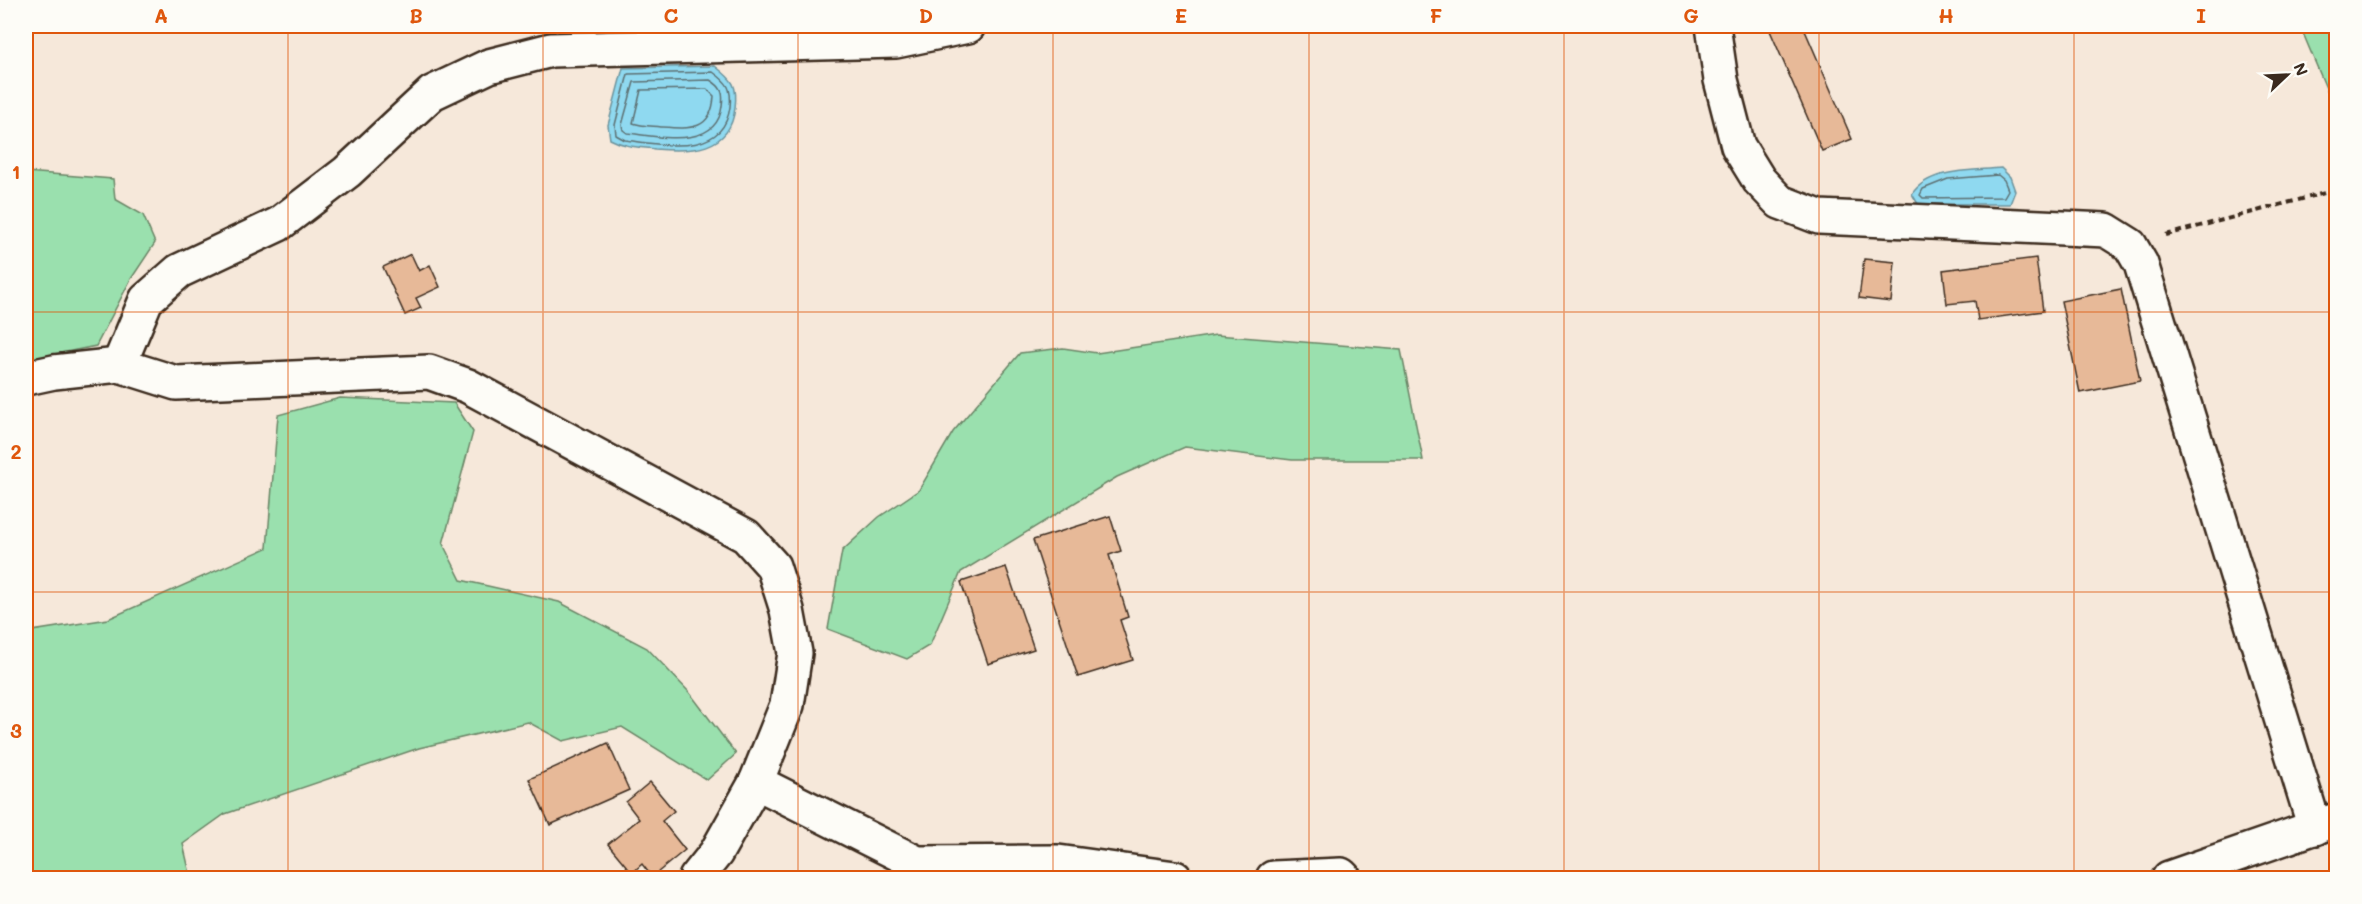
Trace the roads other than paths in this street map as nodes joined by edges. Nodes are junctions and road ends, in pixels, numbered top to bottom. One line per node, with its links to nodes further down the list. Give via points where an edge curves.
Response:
1 (969, 26): 3 (street, via 896,41 550,50 489,66 432,93 347,172 279,224 179,272 146,300)
2 (1713, 26): 6 (street, via 1721,80 1738,146 1759,180 1780,202 1819,217 2106,230 2130,245 2141,264)
3 (119, 365): 4 (street); 5 (street, via 176,383 429,372 468,386 746,536 773,566 795,653 787,705)
4 (26, 378)
5 (756, 782): 7 (street, via 716,853); 8 (street, via 917,863 1058,862)
6 (2326, 824): 11 (street)
7 (696, 879)
8 (1175, 879)
9 (1273, 879): 10 (street, via 1341,875)
10 (1344, 879)
11 (2169, 879)

